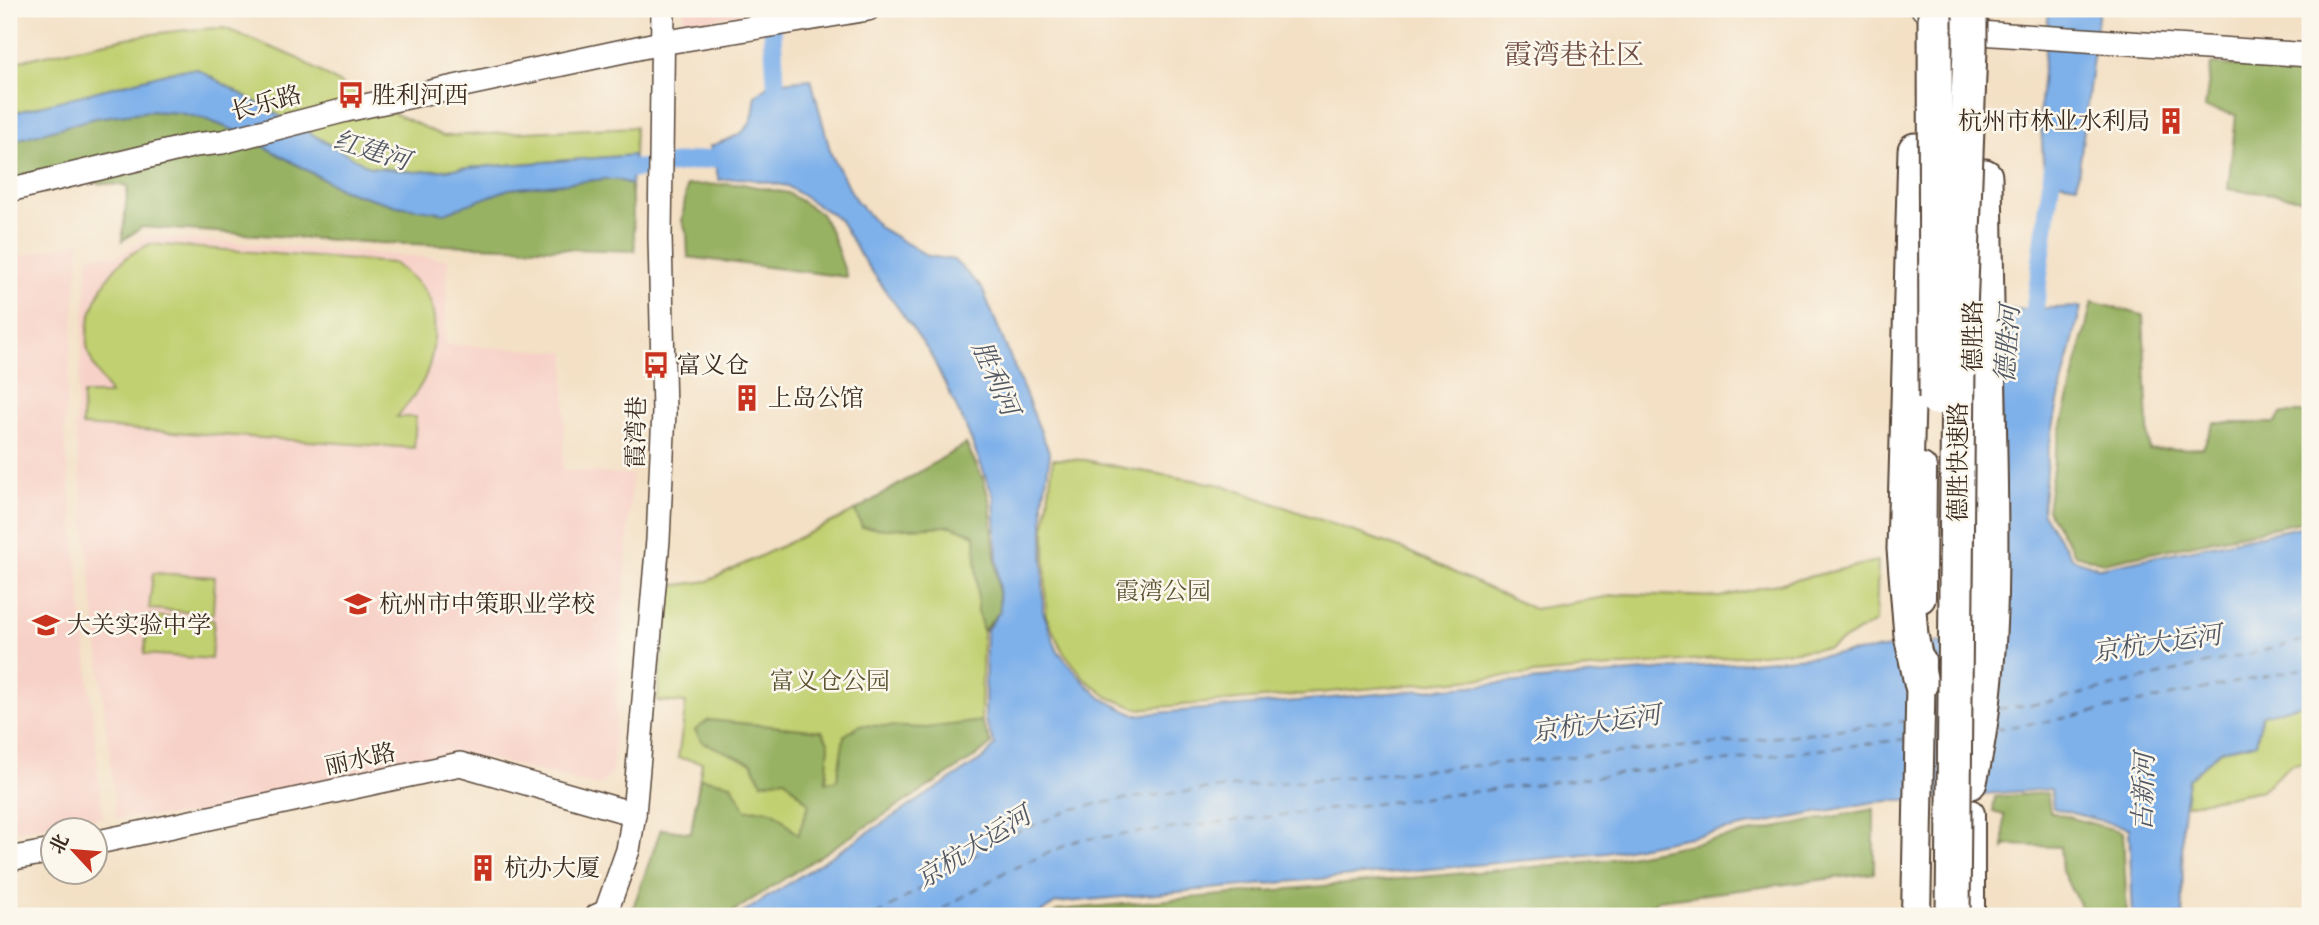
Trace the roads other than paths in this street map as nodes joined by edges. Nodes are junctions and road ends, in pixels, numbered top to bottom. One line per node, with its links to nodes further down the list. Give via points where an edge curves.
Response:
1 (663, 9): 6 (street, 霞湾巷)
2 (1923, 9): 5 (street); 9 (main road, 德胜路)
3 (1932, 9): 9 (highway, via 1917,91 1904,549 1911,635); 17 (highway, 德胜快速路, bridge)
4 (863, 10): 6 (street, 长乐路)
5 (1976, 25): 7 (street, via 2134,43); 10 (main road, 德胜路); 10 (highway, bridge, via 1985,176 1992,572 1981,726); 18 (highway, 德胜快速路, bridge, via 1958,365)
6 (661, 43): 8 (street, 长乐路, via 346,110); 11 (street, 霞湾巷, via 664,412 659,540)
7 (2310, 55)
8 (9, 190)
9 (1921, 683): 16 (main road, 德胜路)
10 (1970, 782): 19 (main road, 德胜路)
11 (634, 814): 12 (street, 丽水路, via 460,765); 15 (street, 霞湾巷, via 628,850 606,912)
12 (108, 840)
13 (38, 854): 14 (street)
14 (9, 859)
15 (597, 916)
16 (1916, 916)
17 (1935, 916)
18 (1953, 916)
19 (1970, 916)

